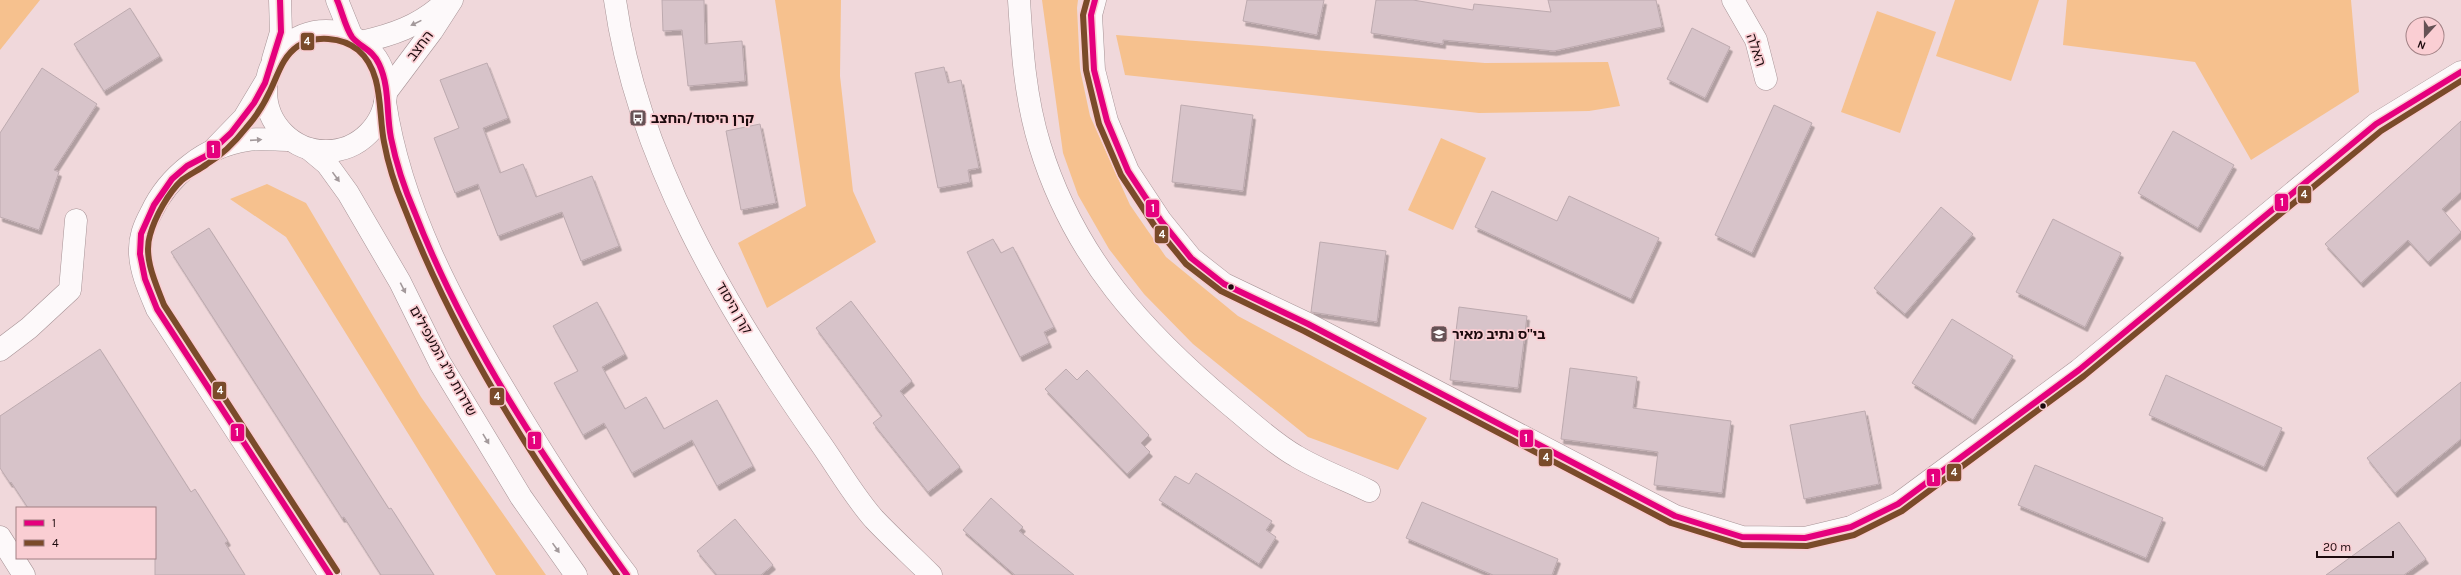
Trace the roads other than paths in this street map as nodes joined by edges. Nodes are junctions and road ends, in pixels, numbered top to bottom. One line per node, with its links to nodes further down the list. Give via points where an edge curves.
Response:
1 (280, 0): 11 (street, via 281,32)
2 (337, 0): 9 (street)
3 (447, 0): 9 (street, החצב, one-way to 9, via 428,18 393,34)
4 (452, 0): 13 (street, החצב)
5 (615, 0): 24 (street, קרן היסוד, via 621,44 650,136 694,239 774,378 874,518)
6 (1019, 0): 18 (street, via 1025,87 1040,146 1065,213 1118,297 1143,326 1197,377 1263,432 1296,456)
7 (1095, 0): 10 (street, via 1091,15 1094,70 1107,121 1128,170 1160,221 1191,258 1224,284 1336,338 1675,516 1742,537 1805,538 1851,528 1898,504 2079,370 2376,124)
8 (1733, 0): 12 (street, האלה, via 1756,40)
9 (356, 39): 11 (street, via 334,31 315,31 282,48); 13 (street, via 371,51 379,63)
10 (2461, 72)
11 (268, 73): 14 (street, via 265,100 270,115 278,129); 15 (street, via 244,118)
12 (1766, 79)
13 (386, 96): 14 (street, via 379,120 366,136 349,147 329,152); 23 (street, via 391,138 414,212 437,266 476,344 555,475)
14 (300, 145): 15 (street, one-way to 14, via 246,140); 22 (street, שדרות מ"ג המעפילים, one-way to 22, via 327,164 348,193 400,282 440,363 521,497)
15 (206, 156): 21 (street, via 187,166 172,179 154,205 141,234 140,254 145,279 157,309 175,339)
16 (76, 220): 17 (street, via 70,290 29,328)
17 (0, 350)
18 (1369, 491)
19 (0, 537): 20 (street)
20 (24, 575)
21 (330, 575)
22 (576, 575)
23 (627, 575)
24 (931, 575)

